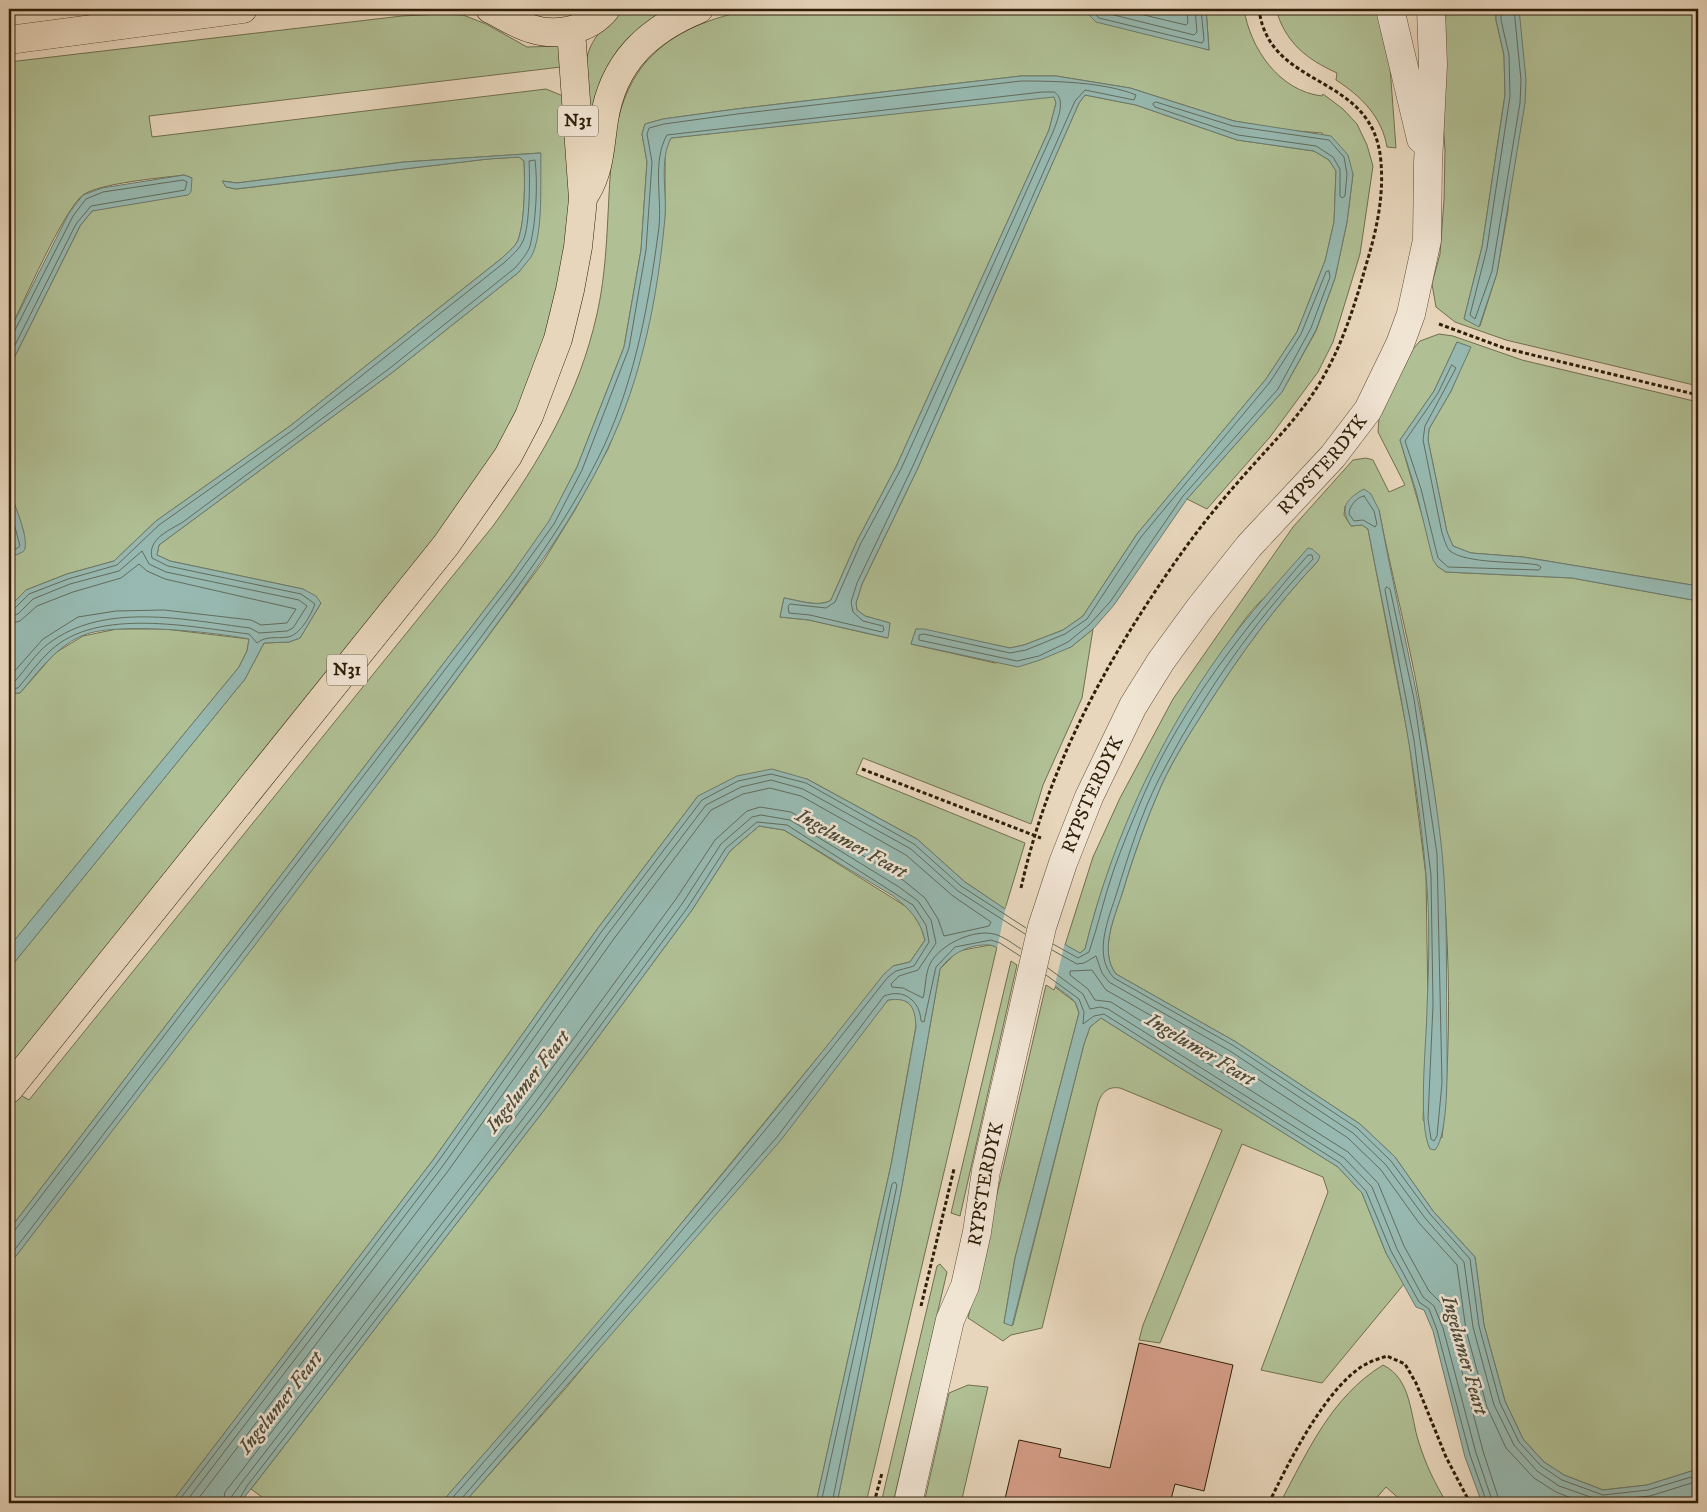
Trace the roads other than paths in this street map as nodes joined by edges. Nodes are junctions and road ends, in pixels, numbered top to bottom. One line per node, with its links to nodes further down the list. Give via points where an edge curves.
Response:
1 (243, 9): 8 (highway)
2 (490, 9): 7 (highway, via 531,29 549,33)
3 (606, 9): 7 (highway, via 589,24)
4 (699, 9): 10 (highway, N31, via 662,27 633,52 622,69 607,104 596,175)
5 (1390, 9): 9 (street, RYPSTERDYK)
6 (1431, 9): 9 (street, RYPSTERDYK, via 1433,64)
7 (571, 30): 10 (highway, N31)
8 (9, 40)
9 (1428, 163): 12 (street, RYPSTERDYK, via 1426,240 1411,314 1397,352 1368,410 1333,456 1225,575 1162,661 1134,706 1073,836 1042,927 986,1171 965,1286 950,1320)
10 (583, 199): 11 (highway, N31, via 578,247 558,339 529,416 499,471 446,546)
11 (9, 1089)
12 (908, 1503)

